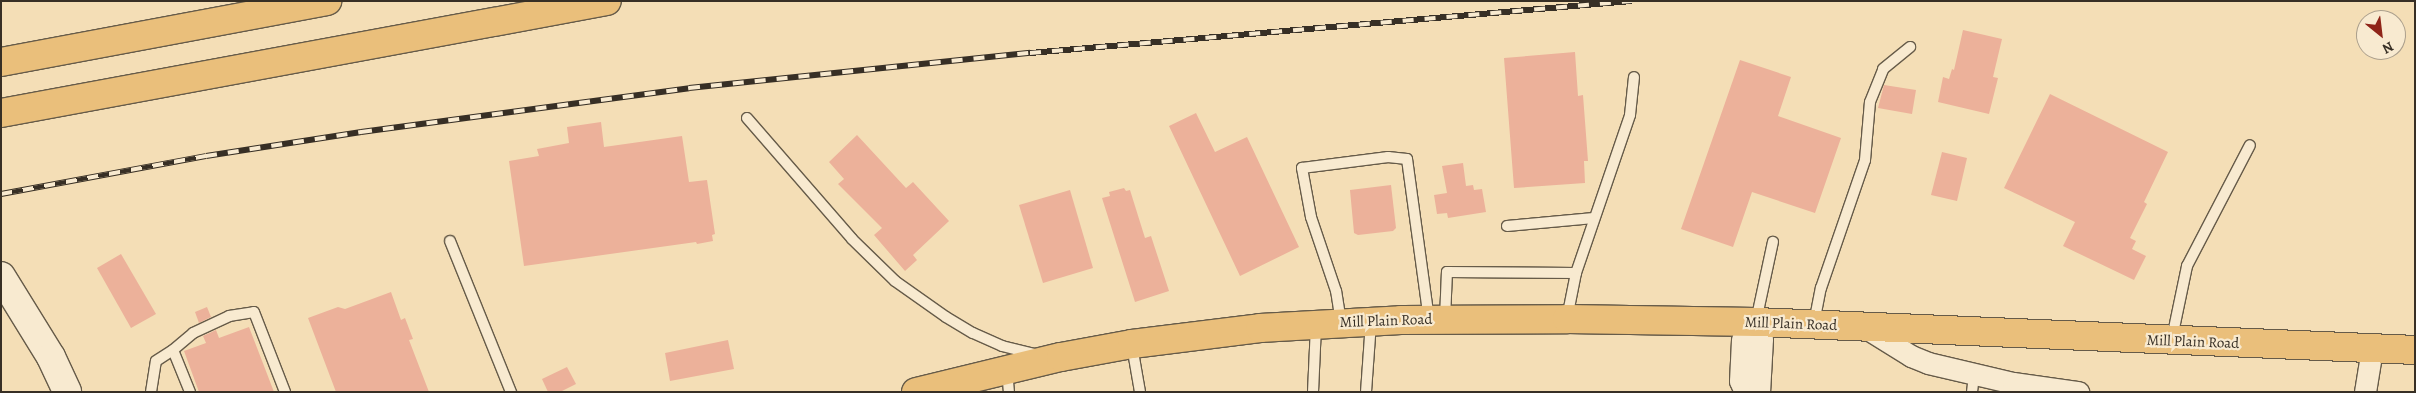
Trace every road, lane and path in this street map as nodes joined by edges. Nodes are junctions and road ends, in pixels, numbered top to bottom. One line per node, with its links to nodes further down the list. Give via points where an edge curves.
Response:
1 (327, 1): 4 (main road)
2 (607, 1): 6 (main road)
3 (1910, 47): 20 (lane, via 1882,69 1870,102 1865,160 1821,288)
4 (1, 62)
5 (1634, 77): 9 (lane, via 1630,114)
6 (1, 113)
7 (747, 118): 27 (lane, via 852,239 908,291 946,318 1002,346)
8 (2250, 145): 22 (lane, via 2188,266)
9 (1594, 218): 10 (lane); 13 (lane)
10 (1507, 226)
11 (450, 241): 35 (lane)
12 (1773, 242): 18 (lane)
13 (1576, 273): 15 (lane, via 1447,272); 16 (lane)
14 (1, 276): 31 (street, via 52,357)
15 (1437, 319): 16 (main road, Mill Plain Road); 17 (main road, Mill Plain Road); 19 (lane, via 1421,265 1407,159 1388,157 1302,168 1311,217 1336,291)
16 (1567, 319): 18 (main road, Mill Plain Road)
17 (1372, 321): 19 (main road, Mill Plain Road); 39 (lane)
18 (1756, 322): 20 (main road, Mill Plain Road); 40 (street, via 1742,340 1740,381); 41 (street, via 1762,340)
19 (1328, 323): 23 (main road, Mill Plain Road); 38 (lane)
20 (1814, 324): 21 (main road, Mill Plain Road)
21 (1863, 326): 22 (main road, Mill Plain Road); 29 (street, Mill Plain Road, via 1911,356)
22 (2171, 341): 24 (main road, Mill Plain Road)
23 (1132, 344): 27 (main road, Mill Plain Road); 37 (lane)
24 (2372, 349): 26 (main road, Mill Plain Road); 43 (street)
25 (173, 350): 32 (lane, via 156,361); 33 (lane); 34 (lane, via 193,333 229,316 254,312)
26 (2415, 350)
27 (1061, 357): 28 (main road, Mill Plain Road)
28 (1008, 381): 30 (main road, Mill Plain Road)
29 (1973, 383): 42 (street, Mill Plain Road)
30 (960, 386): 36 (main road, Mill Plain Road)
31 (67, 392)
32 (151, 392)
33 (190, 392)
34 (285, 392)
35 (511, 392)
36 (916, 392)
37 (1140, 392)
38 (1313, 392)
39 (1366, 392)
40 (1745, 392)
41 (1759, 392)
42 (2078, 392)
43 (2366, 392)

